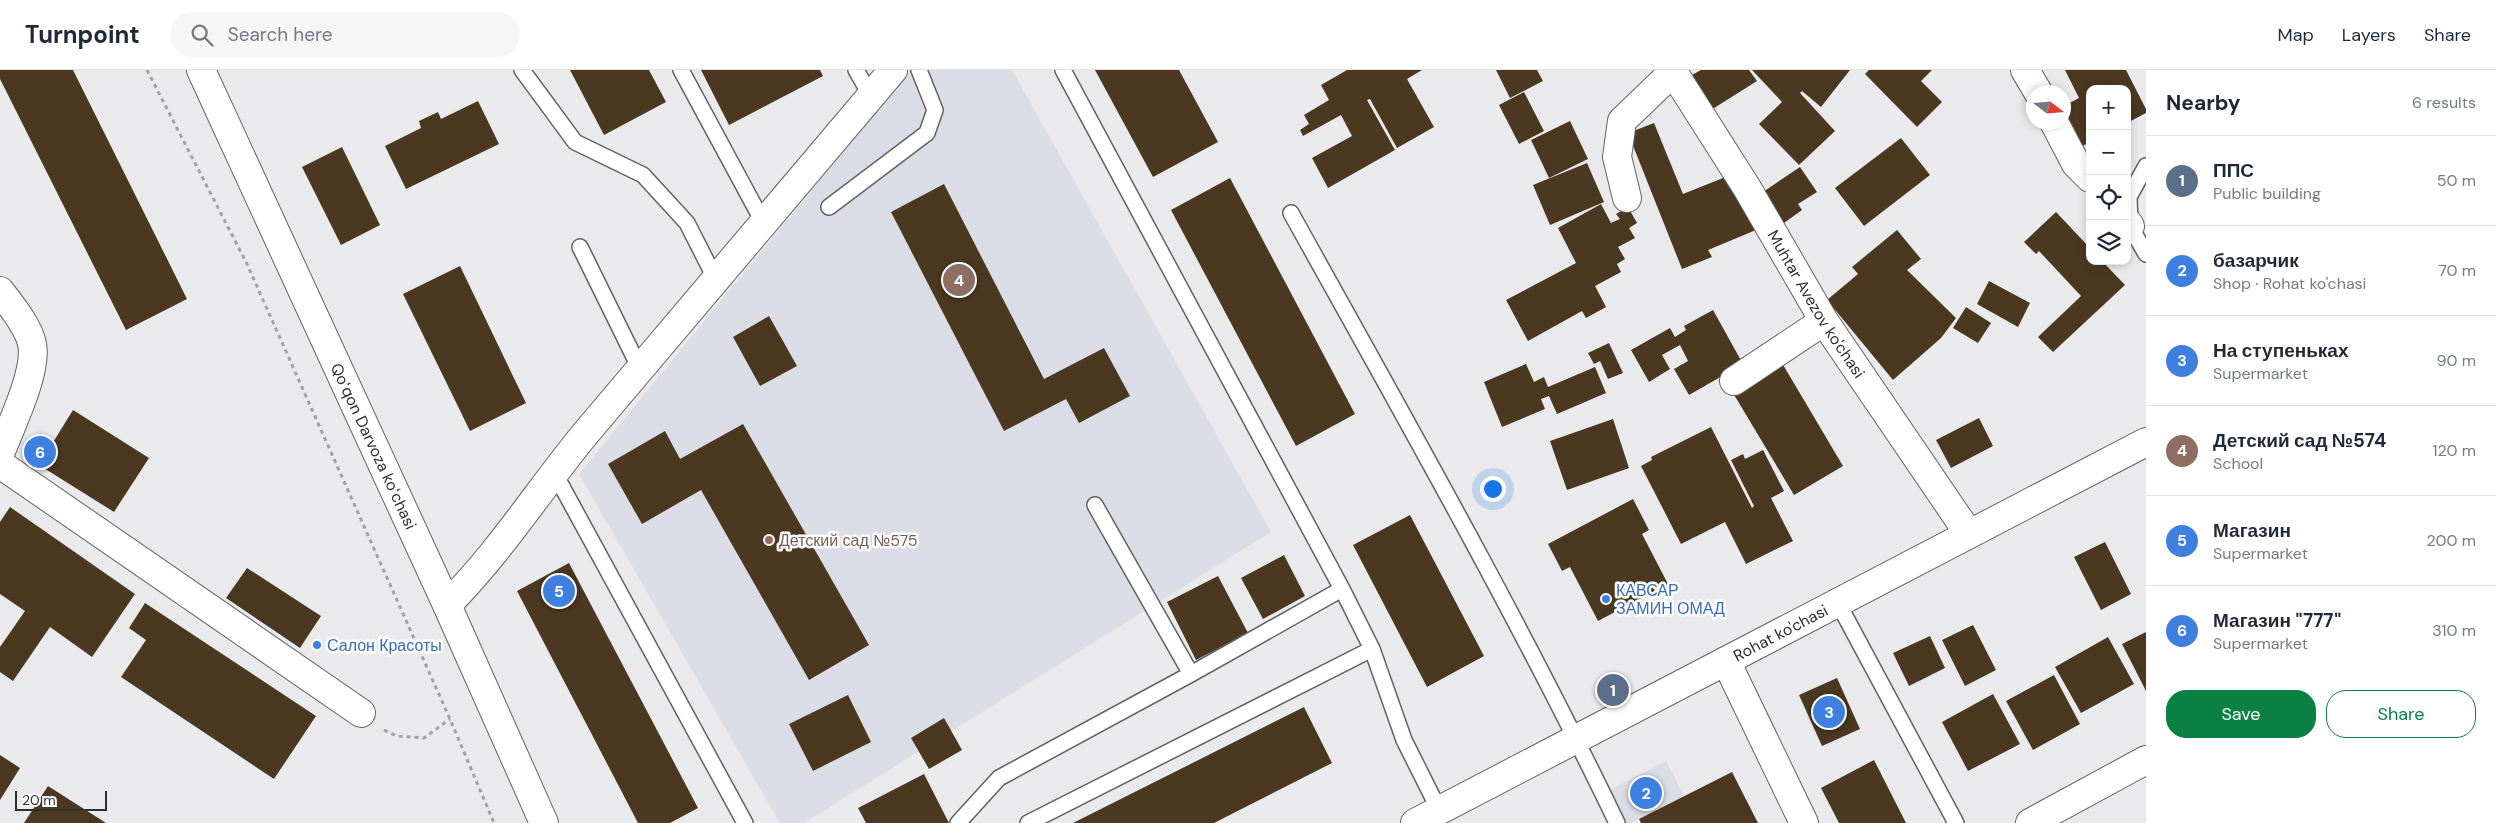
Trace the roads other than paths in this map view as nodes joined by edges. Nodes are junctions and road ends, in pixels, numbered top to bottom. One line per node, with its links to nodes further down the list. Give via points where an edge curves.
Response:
1 (201, 70): 36 (street, Qoʻqon Darvoza koʻchasi)
2 (522, 70): 23 (lane, via 575,142 643,175 687,223)
3 (681, 70): 19 (lane)
4 (856, 70): 11 (lane)
5 (893, 70): 11 (street)
6 (920, 70): 16 (lane, via 935,110 927,133)
7 (1063, 70): 34 (lane)
8 (2025, 70): 10 (street)
9 (1672, 71): 15 (street, via 1622,121 1618,157); 25 (street, Muhtar Avezov ko'chasi, via 1747,188)
10 (2034, 85)
11 (871, 96): 19 (street)
12 (2058, 130): 14 (street, via 2076,164)
13 (2146, 166): 18 (lane, via 2129,196)
14 (2087, 175)
15 (1627, 198)
16 (829, 207)
17 (1291, 213): 41 (lane, via 1481,555)
18 (2129, 220)
19 (764, 222): 23 (street)
20 (2131, 228): 22 (lane)
21 (580, 247): 26 (lane)
22 (2146, 254)
23 (715, 278): 26 (street)
24 (0, 291): 29 (street, via 16,312 32,344 30,375)
25 (1824, 321): 27 (street); 33 (street, Muhtar Avezov ko'chasi)
26 (640, 368): 31 (street)
27 (1734, 381)
28 (2146, 442): 33 (street, Rohat ko'chasi)
29 (0, 454)
30 (0, 464): 40 (street)
31 (554, 472): 36 (street, via 471,581); 46 (lane)
32 (1095, 505): 39 (lane)
33 (1969, 534): 35 (street, Rohat ko'chasi)
34 (1342, 589): 37 (lane); 39 (lane)
35 (1838, 603): 38 (street, Rohat ko'chasi); 52 (lane)
36 (447, 605): 45 (street, Qoʻqon Darvoza koʻchasi)
37 (1372, 649): 43 (lane, via 1404,740); 48 (lane)
38 (1726, 661): 41 (street, Rohat ko'chasi); 51 (street)
39 (1191, 674): 47 (lane, via 999,778)
40 (361, 713)
41 (1577, 739): 43 (street, Rohat ko'chasi); 50 (lane)
42 (2146, 760): 44 (street)
43 (1439, 810): 49 (street, Rohat ko'chasi)
44 (2038, 821)
45 (544, 823)
46 (745, 823)
47 (958, 823)
48 (1028, 823)
49 (1415, 823)
50 (1617, 823)
51 (1804, 823)
52 (1956, 823)

